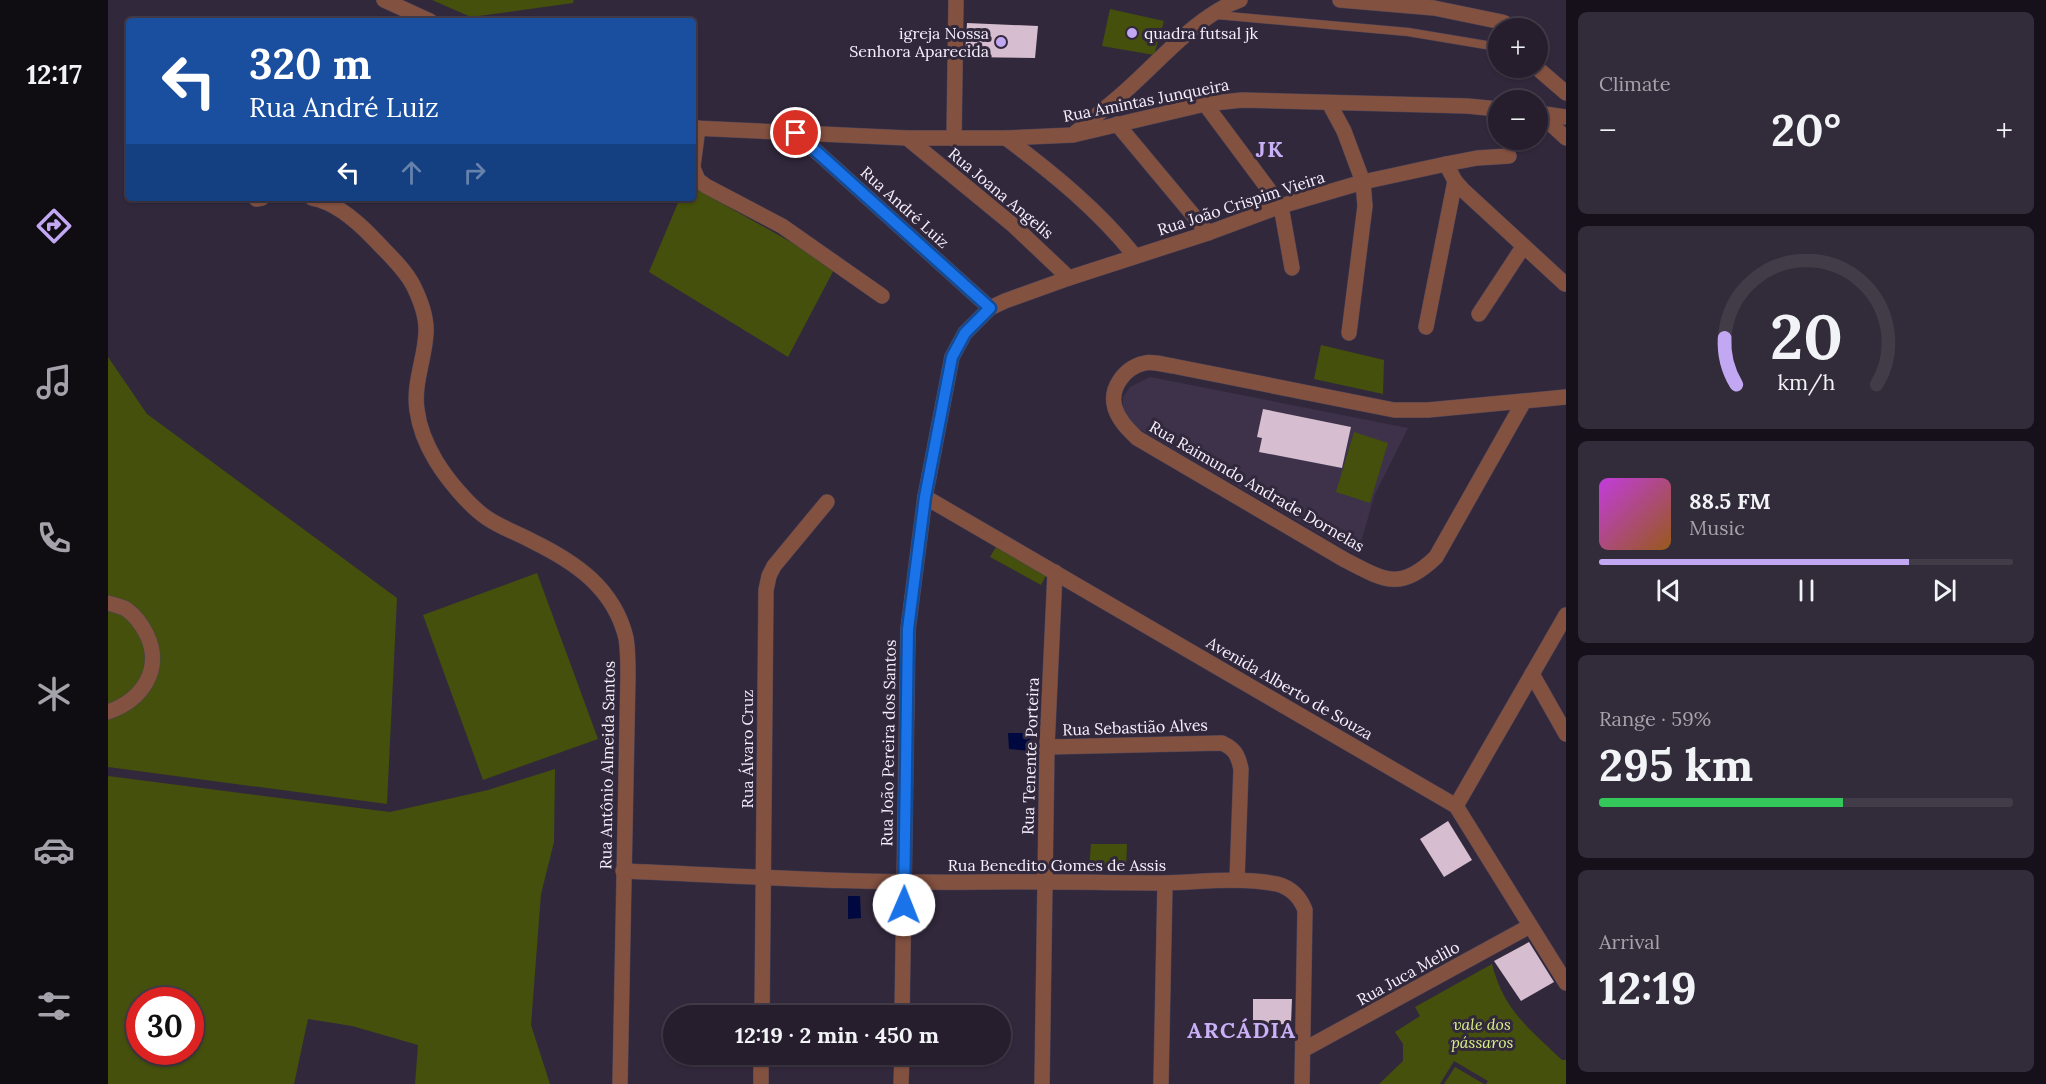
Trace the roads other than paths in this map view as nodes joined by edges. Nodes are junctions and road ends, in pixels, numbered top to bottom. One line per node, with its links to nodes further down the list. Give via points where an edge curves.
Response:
1 (384, 0): 7 (street)
2 (956, 0): 25 (street)
3 (1240, 0): 6 (street)
4 (1340, 0): 5 (street)
5 (1434, 4): 8 (street)
6 (1208, 15): 9 (lane, via 1408,32); 21 (street)
7 (423, 18)
8 (1488, 18)
9 (1488, 45)
10 (1548, 77): 11 (street)
11 (1566, 93)
12 (1329, 103): 13 (street, Rua Amintas Junqueira, via 1242,100); 14 (street, Rua Amintas Junqueira); 30 (street)
13 (1205, 104): 18 (street, Rua Amintas Junqueira); 32 (street)
14 (1488, 108)
15 (1548, 114): 16 (street)
16 (1566, 117)
17 (1548, 122): 24 (street)
18 (1117, 124): 21 (street, Rua Amintas Junqueira); 33 (street)
19 (696, 128): 20 (street, Rua Amintas Junqueira)
20 (796, 133): 22 (street, Rua Amintas Junqueira); 40 (street, Rua André Luiz)
21 (1073, 135): 23 (street, Rua Amintas Junqueira)
22 (907, 138): 25 (street, Rua Amintas Junqueira); 37 (street, Rua Joana Angelis, via 1013,225)
23 (1006, 138): 25 (street, Rua Amintas Junqueira); 35 (street, via 1077,193)
24 (1566, 138)
25 (954, 139)
26 (1509, 156): 27 (street, Rua João Crispim Vieira)
27 (1446, 164): 29 (street); 30 (street, Rua João Crispim Vieira)
28 (696, 175): 39 (street, via 698,180 782,226)
29 (1455, 181): 34 (street); 42 (street)
30 (1364, 182): 32 (street, Rua João Crispim Vieira); 43 (street, via 1365,207)
31 (323, 201): 56 (street, Rua Antônio Almeida Santos, via 363,227 413,284 426,332 417,409 436,461 466,500 487,518 582,570 603,591 618,616 626,640 628,675)
32 (1281, 206): 33 (street, Rua João Crispim Vieira); 36 (street)
33 (1208, 233): 35 (street, Rua João Crispim Vieira)
34 (1523, 247): 38 (street); 41 (street)
35 (1135, 256): 37 (street, Rua João Crispim Vieira)
36 (1292, 268)
37 (1069, 278): 40 (street, Rua João Crispim Vieira)
38 (1566, 284)
39 (882, 296)
40 (990, 308): 46 (street, Rua João Pereira dos Santos, via 965,333 952,357)
41 (1479, 314)
42 (1426, 327)
43 (1349, 333)
44 (1566, 397): 45 (street, Rua Raimundo Andrade Dornelas)
45 (1522, 403): 45 (street, Rua Raimundo Andrade Dornelas, via 1436,557 1420,573 1398,580 1378,577 1345,560 1137,438 1115,408 1115,389 1123,374 1147,362 1394,410)
46 (925, 497): 48 (street, Avenida Alberto de Souza); 61 (street, Rua João Pereira dos Santos, via 908,629)
47 (827, 502): 57 (street, Rua Álvaro Cruz, via 774,566 766,590)
48 (1055, 572): 54 (street, Rua Tenente Porteira); 55 (street, Avenida Alberto de Souza)
49 (108, 603): 52 (street, via 127,610 142,625 152,645 152,667 144,687 129,703)
50 (1566, 615): 51 (street)
51 (1532, 674): 53 (street); 55 (street)
52 (108, 712)
53 (1566, 734)
54 (1047, 747): 58 (street, Rua Sebastião Alves, via 1222,743 1233,748 1241,769); 59 (street, Rua Tenente Porteira)
55 (1456, 806): 62 (street, Avenida Alberto de Souza)
56 (624, 871): 57 (street, Rua Benedito Gomes de Assis); 69 (street, Rua Antônio Almeida Santos)
57 (764, 877): 61 (street, Rua Benedito Gomes de Assis); 64 (street, Rua Álvaro Cruz)
58 (1237, 880): 60 (street, Rua Benedito Gomes de Assis); 66 (street, Rua Benedito Gomes de Assis, via 1292,890 1303,904)
59 (1046, 881): 60 (street, Rua Benedito Gomes de Assis); 61 (street, Rua Benedito Gomes de Assis); 72 (street, Rua Tenente Porteira)
60 (1165, 883): 73 (street)
61 (904, 884): 65 (street, Rua João Pereira dos Santos)
62 (1530, 926): 63 (street, Avenida Alberto de Souza); 66 (street, Rua Juca Melilo)
63 (1566, 982)
64 (762, 1005)
65 (902, 1005)
66 (1303, 1050): 74 (street, Rua Benedito Gomes de Assis)
67 (761, 1065): 70 (street)
68 (902, 1065): 71 (street)
69 (620, 1084)
70 (760, 1084)
71 (902, 1084)
72 (1042, 1084)
73 (1161, 1084)
74 (1302, 1084)

